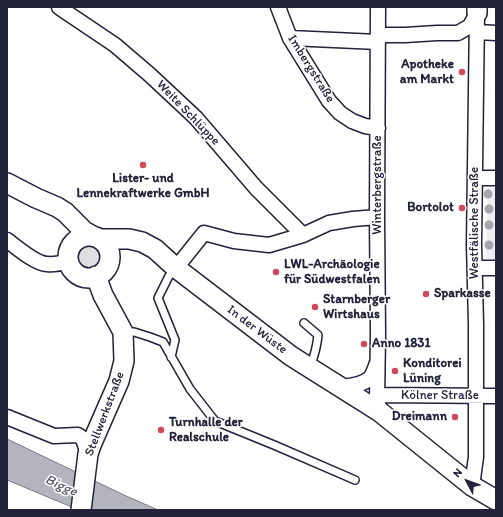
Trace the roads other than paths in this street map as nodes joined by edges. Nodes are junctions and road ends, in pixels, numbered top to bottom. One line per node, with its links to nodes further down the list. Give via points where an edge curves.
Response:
1 (59, 7): 17 (street, Weite Schlüppe, via 115,45 150,74 196,118 256,188)
2 (278, 7): 8 (street, Imbergstraße)
3 (378, 7): 9 (street, Winterbergstraße)
4 (477, 10): 5 (street, Westfälische Straße); 6 (street, via 470,26)
5 (477, 32): 7 (street); 10 (street, Westfälische Straße)
6 (458, 33): 9 (street, via 405,34); 10 (street, via 469,40)
7 (496, 33)
8 (290, 38): 9 (street); 11 (street, Imbergstraße, via 328,101 352,121)
9 (378, 38): 11 (street, Winterbergstraße)
10 (477, 52): 12 (street, Westfälische Straße)
11 (378, 128): 16 (street, Winterbergstraße)
12 (475, 178): 13 (street); 23 (street, Westfälische Straße)
13 (496, 178)
14 (7, 183): 15 (street)
15 (36, 198): 18 (street, via 65,212 84,231); 20 (street, via 61,221 70,238)
16 (377, 217): 17 (street, via 329,223); 29 (street, Winterbergstraße)
17 (303, 235): 22 (street, via 269,245 234,241 204,233)
18 (97, 238): 20 (street, via 85,236 79,239 74,242); 21 (street, via 108,248); 22 (street, In der Wüste, via 142,242)
19 (7, 240): 20 (street, via 28,256 46,264 57,264)
20 (70, 254): 25 (street, via 72,267 76,273 82,276)
21 (110, 258): 22 (street, In der Wüste, via 129,252 142,252); 25 (street, via 105,269)
22 (176, 268): 28 (lane, via 158,298 175,340); 30 (street, In der Wüste)
23 (475, 268): 24 (street); 32 (street, Westfälische Straße)
24 (496, 268)
25 (96, 276): 27 (street, Stellwerkstraße)
26 (304, 323): 30 (lane, via 318,335 318,344)
27 (123, 332): 28 (lane, via 134,332 163,342); 36 (street, Stellwerkstraße, via 124,361 119,381)
28 (172, 357): 37 (lane, via 190,389 215,421)
29 (377, 363): 31 (street, Winterbergstraße, via 371,377 364,382); 34 (street, Winterbergstraße, via 377,400)
30 (310, 367): 31 (street, In der Wüste)
31 (341, 387): 34 (street, In der Wüste)
32 (475, 396): 33 (street, Kölner Straße); 34 (street, Kölner Straße); 38 (street, Westfälische Straße, via 476,457)
33 (496, 396)
34 (382, 404): 38 (street, In der Wüste)
35 (7, 417): 36 (street, via 54,436 78,435 83,439)
36 (88, 455): 40 (street, Stellwerkstraße)
37 (355, 480)
38 (472, 486): 39 (street, In der Wüste)
39 (496, 500)
40 (81, 510)

